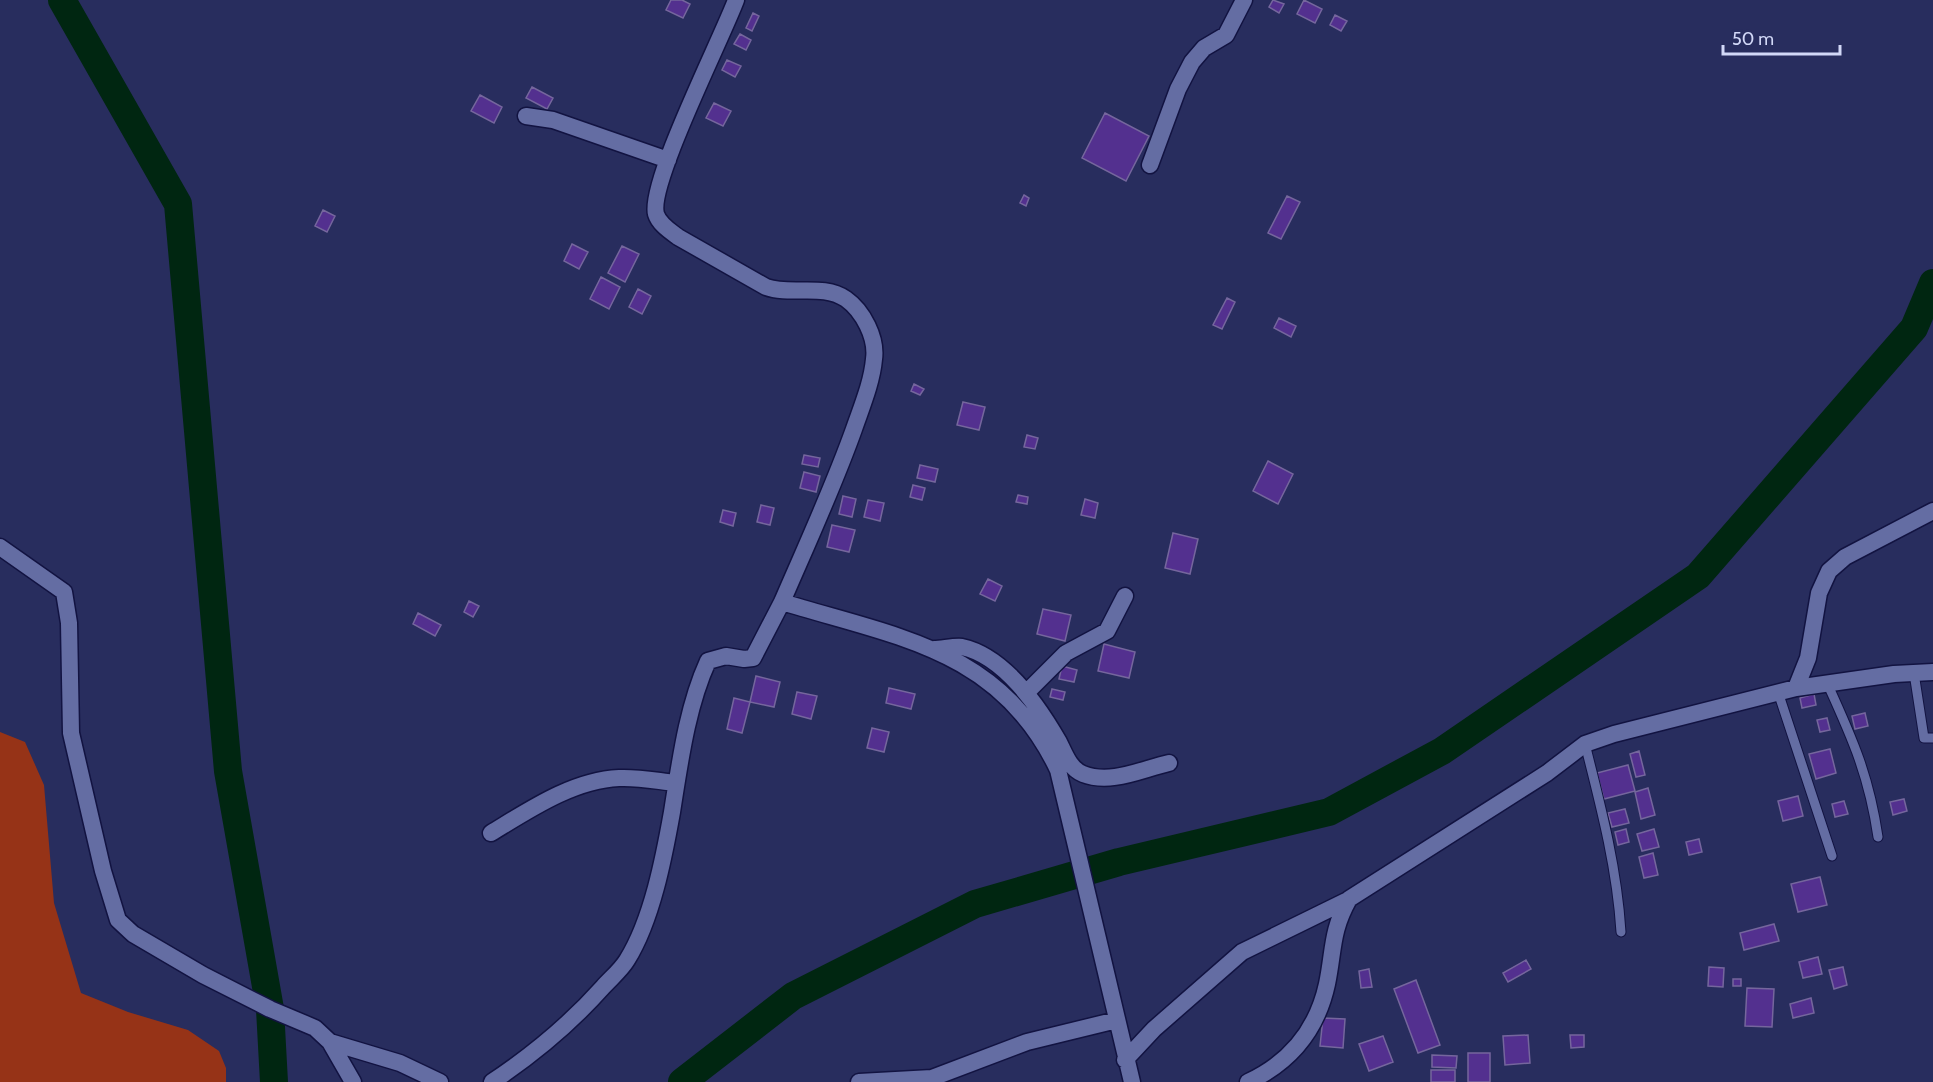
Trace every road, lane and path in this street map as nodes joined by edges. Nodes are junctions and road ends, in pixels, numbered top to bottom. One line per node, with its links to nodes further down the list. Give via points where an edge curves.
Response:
1 (736, 0): 4 (street)
2 (1244, 0): 5 (street, via 1226,35 1204,48 1192,62)
3 (526, 116): 4 (street, via 552,120)
4 (668, 160): 9 (street, via 656,202 656,215 665,228 766,287 781,292 818,290 846,299 873,337 875,358 865,397 837,476)
5 (1150, 165)
6 (1933, 511): 14 (street, via 1845,557 1829,571 1819,593 1808,658)
7 (0, 547): 27 (street, via 64,592 69,623 71,733 118,920 162,952 270,1010 315,1028)
8 (1125, 596): 16 (street, via 1107,631 1066,653)
9 (782, 602): 10 (street, via 890,633); 20 (street, via 753,658 726,656 708,661 688,725)
10 (933, 650): 16 (street, via 961,647 976,653 1008,672); 26 (street, via 975,670 1004,693 1046,745 1058,770)
11 (1933, 672): 12 (street)
12 (1914, 673): 13 (street); 17 (lane, via 1924,738)
13 (1828, 685): 14 (street); 22 (lane, via 1862,761)
14 (1796, 688): 15 (street)
15 (1778, 692): 18 (street); 23 (lane)
16 (1026, 693): 19 (street, via 1067,759 1085,775 1120,777)
17 (1933, 738)
18 (1585, 744): 24 (street); 25 (lane, via 1612,851)
19 (1169, 763)
20 (676, 783): 21 (street, via 637,778 595,782 543,802); 31 (street, via 656,882 627,961 578,1014 530,1057)
21 (491, 833)
22 (1878, 837)
23 (1832, 856)
24 (1349, 899): 28 (street, via 1242,952 1154,1029); 34 (street, via 1338,920 1326,985 1311,1028 1296,1050 1269,1072)
25 (1621, 932)
26 (1115, 1014): 28 (street); 32 (street, via 932,1078)
27 (330, 1042): 29 (street); 30 (street, via 400,1064)
28 (1125, 1060): 33 (street)
29 (353, 1082)
30 (440, 1082)
31 (492, 1082)
32 (858, 1082)
33 (1132, 1082)
34 (1248, 1082)

